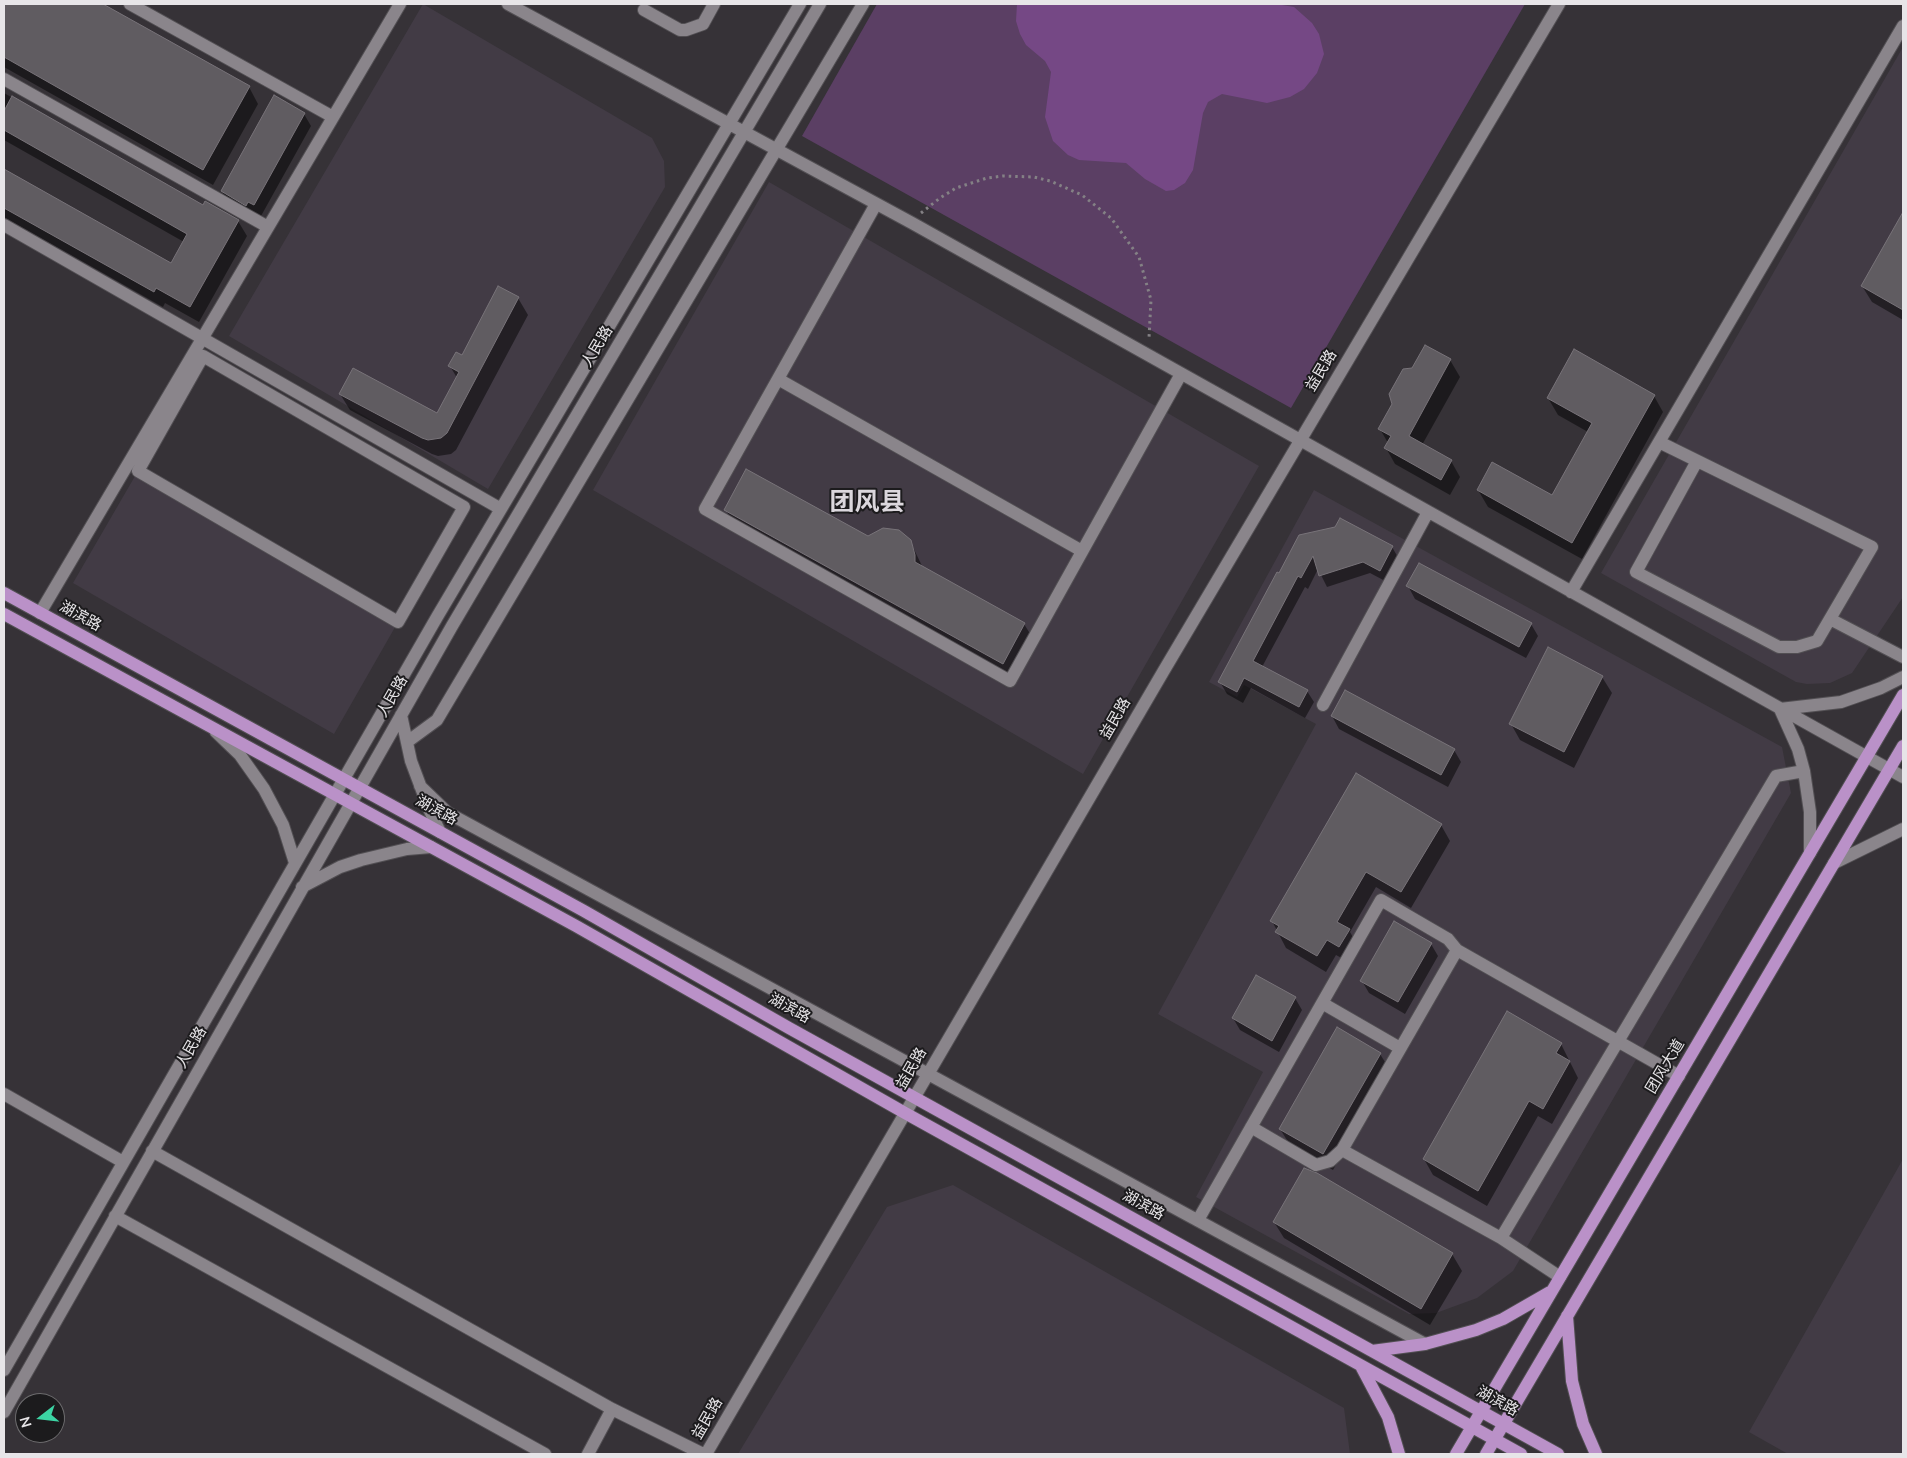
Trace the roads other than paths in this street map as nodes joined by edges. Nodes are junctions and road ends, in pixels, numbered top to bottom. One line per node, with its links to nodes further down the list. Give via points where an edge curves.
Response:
1 (130, 4): 12 (street)
2 (400, 4): 12 (street)
3 (508, 4): 13 (street)
4 (714, 4): 9 (street, via 703,24 686,30 680,30)
5 (820, 4): 14 (street, 人民路)
6 (863, 4): 15 (street)
7 (1559, 4): 22 (street, 益民路)
8 (794, 6): 13 (street, 人民路)
9 (644, 10)
10 (1903, 26): 23 (street)
11 (4, 79): 18 (street)
12 (333, 117): 18 (street)
13 (728, 124): 14 (street); 25 (street, 人民路)
14 (744, 132): 15 (street); 39 (street, 人民路)
15 (776, 150): 16 (street); 41 (street, via 437,720)
16 (876, 204): 20 (street); 21 (street)
17 (4, 225): 19 (street)
18 (268, 227): 19 (street)
19 (203, 337): 25 (street); 30 (street)
20 (1181, 374): 22 (street); 27 (street)
21 (778, 379): 27 (street); 27 (street, via 705,509 1010,681)
22 (1300, 440): 26 (street); 63 (street, 益民路)
23 (1659, 442): 24 (street); 28 (street)
24 (1697, 461): 32 (street, via 1872,547); 32 (street, via 1636,572 1779,647 1797,647 1817,641)
25 (501, 509): 47 (street, 人民路)
26 (1428, 512): 28 (street); 37 (street)
27 (1082, 551)
28 (1571, 592): 38 (street)
29 (4, 593): 30 (main road, 湖滨路)
30 (40, 613): 47 (main road, 湖滨路)
31 (4, 614): 40 (main road)
32 (1830, 618): 34 (street)
33 (398, 622): 33 (street, via 138,471 203,356 464,507)
34 (1903, 657)
35 (1903, 677): 38 (street, via 1841,702)
36 (1903, 695): 43 (main road, 团风大道)
37 (1324, 705)
38 (1780, 709): 43 (street); 45 (street)
39 (401, 714): 41 (street); 49 (street, 人民路)
40 (209, 726): 50 (main road); 56 (street, via 240,755 264,789 283,825)
41 (407, 742): 48 (street)
42 (1903, 746): 44 (main road)
43 (1867, 757): 44 (street); 55 (main road, 团风大道)
44 (1889, 769): 46 (street); 57 (main road)
45 (1804, 771): 55 (street, via 1810,812); 61 (street, via 1776,776)
46 (1903, 777)
47 (343, 779): 49 (main road, 湖滨路); 50 (street, 人民路)
48 (420, 786): 53 (street); 63 (street, via 448,813)
49 (359, 788): 51 (street, 人民路); 53 (main road, 湖滨路)
50 (334, 794): 51 (main road); 56 (street, 人民路)
51 (350, 803): 54 (main road); 58 (street, 人民路)
52 (1903, 829): 57 (street)
53 (440, 832): 66 (main road, 湖滨路)
54 (431, 847): 58 (street, via 361,860); 67 (main road)
55 (1810, 853): 64 (main road, 团风大道)
56 (294, 863): 71 (street, 人民路)
57 (1834, 863): 77 (main road)
58 (302, 887): 70 (street, 人民路)
59 (1457, 950): 60 (street, via 1448,939 1381,900); 61 (street); 62 (street)
60 (1322, 1003): 62 (street); 68 (street)
61 (1618, 1042): 64 (street); 74 (street)
62 (1400, 1048): 69 (street)
63 (928, 1073): 66 (street, 益民路); 73 (street)
64 (1679, 1076): 75 (main road, 团风大道)
65 (4, 1094): 71 (street)
66 (914, 1097): 67 (street, 益民路); 79 (main road, 湖滨路)
67 (905, 1113): 80 (main road); 90 (street, 益民路)
68 (1251, 1127): 69 (street, via 1316,1165 1330,1161); 73 (street)
69 (1342, 1150): 74 (street)
70 (152, 1151): 72 (street, 人民路); 82 (street)
71 (123, 1162): 81 (street, 人民路)
72 (115, 1216): 83 (street, 人民路); 88 (street)
73 (1198, 1220): 78 (street)
74 (1501, 1238): 75 (street)
75 (1560, 1277): 76 (main road, 团风大道)
76 (1552, 1291): 78 (main road, via 1503,1319); 84 (main road, 团风大道)
77 (1568, 1316): 85 (main road); 96 (main road, via 1572,1381 1583,1424)
78 (1425, 1344): 79 (main road)
79 (1372, 1352): 84 (main road, 湖滨路)
80 (1360, 1366): 86 (main road); 91 (main road, via 1381,1399)
81 (4, 1370)
82 (612, 1409): 89 (street); 90 (street)
83 (4, 1412)
84 (1481, 1412): 85 (main road, 湖滨路); 86 (main road, 团风大道)
85 (1504, 1424): 87 (main road); 95 (main road, 湖滨路)
86 (1472, 1427): 87 (main road); 92 (main road, 团风大道)
87 (1494, 1440): 93 (main road); 94 (main road)
88 (545, 1454)
89 (588, 1454)
90 (705, 1454)
91 (1399, 1454)
92 (1456, 1454)
93 (1486, 1454)
94 (1521, 1454)
95 (1558, 1454)
96 (1596, 1454)

